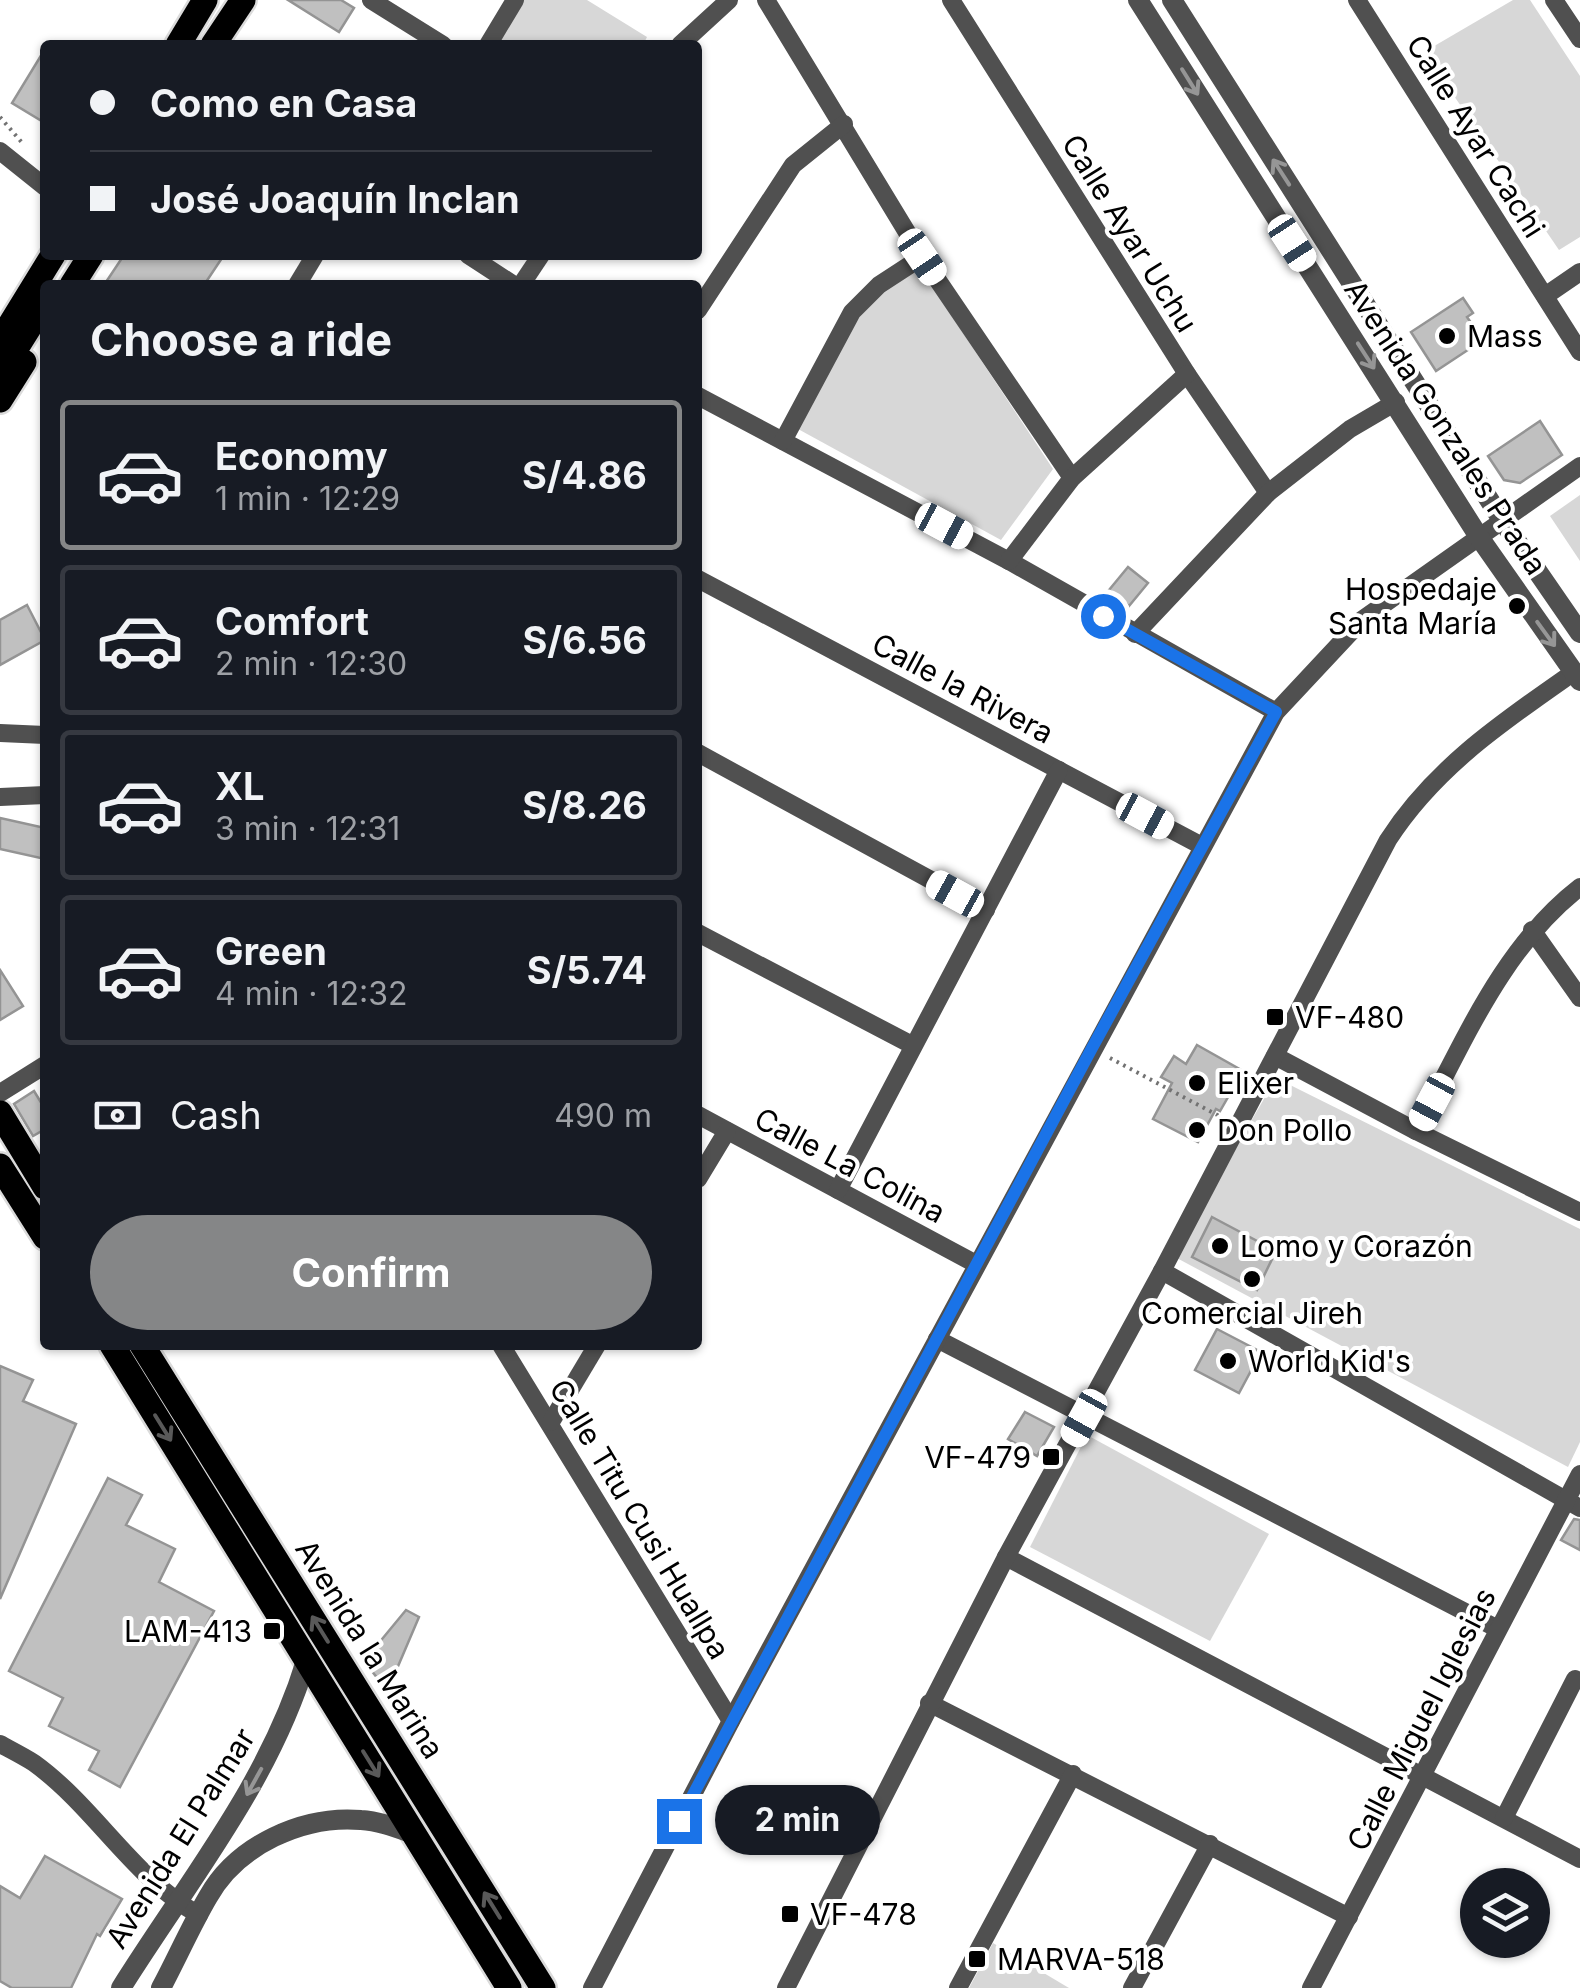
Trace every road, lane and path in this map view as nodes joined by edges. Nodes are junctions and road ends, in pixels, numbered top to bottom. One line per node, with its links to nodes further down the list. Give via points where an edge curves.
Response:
1 (205, 0): 13 (main road)
2 (243, 0): 14 (main road)
3 (372, 0): 15 (street)
4 (515, 0): 16 (street)
5 (729, 0): 17 (street)
6 (766, 0): 19 (street)
7 (951, 0): 39 (street, Calle Ayar Uchu)
8 (1138, 0): 42 (street, Avenida Gonzales Prada, one-way to 42)
9 (1172, 0): 47 (street, Avenida Gonzales Prada, one-way to 9)
10 (1358, 0): 31 (street, Calle Ayar Cachi)
11 (1554, 0): 12 (street)
12 (1580, 38)
13 (181, 40)
14 (216, 40)
15 (435, 40)
16 (491, 40)
17 (685, 40)
18 (0, 117): 21 (path)
19 (844, 124): 24 (street); 32 (street, via 793,166)
20 (0, 151): 22 (street)
21 (31, 152)
22 (40, 183)
23 (40, 252): 34 (main road)
24 (922, 257): 43 (street, via 852,312); 45 (street)
25 (50, 260): 36 (main road)
26 (476, 260): 29 (street)
27 (537, 260): 30 (street)
28 (1580, 272): 31 (street)
29 (509, 280)
30 (521, 280)
31 (1545, 296): 37 (street, Calle Ayar Cachi)
32 (702, 304)
33 (40, 310): 38 (main road)
34 (0, 314)
35 (40, 336): 41 (main road)
36 (0, 341)
37 (1580, 352)
38 (0, 374)
39 (1187, 374): 45 (street); 46 (street, Calle Ayar Uchu)
40 (702, 398): 43 (street)
41 (0, 400)
42 (1396, 402): 46 (street); 48 (street, Avenida Gonzales Prada)
43 (782, 441): 49 (street)
44 (1580, 466): 47 (street)
45 (1072, 478): 49 (street)
46 (1268, 493): 51 (street)
47 (1502, 520): 48 (street); 52 (street, Avenida Gonzales Prada)
48 (1479, 537): 53 (street, Avenida Gonzales Prada, one-way to 53); 54 (street, via 1363,619)
49 (1009, 561): 51 (street)
50 (702, 581): 58 (street, Calle la Rivera)
51 (1135, 634): 54 (street)
52 (1580, 634)
53 (1577, 676): 69 (street, via 1476,742 1398,825)
54 (1276, 712): 61 (street)
55 (0, 734): 56 (street)
56 (40, 734)
57 (702, 755): 63 (street)
58 (1059, 770): 61 (street, Calle la Rivera); 63 (street)
59 (40, 794): 60 (street)
60 (0, 796)
61 (1202, 846): 68 (street)
62 (1580, 887): 64 (street)
63 (986, 910): 67 (street)
64 (1532, 930): 66 (street); 76 (street)
65 (702, 935): 67 (street)
66 (1580, 998)
67 (912, 1044): 80 (street)
68 (1092, 1048): 74 (path); 83 (street)
69 (1275, 1056): 74 (street); 76 (street)
70 (40, 1069): 71 (street)
71 (0, 1093)
72 (0, 1113): 79 (main road)
73 (702, 1118): 75 (street, Calle La Colina)
74 (1238, 1126): 84 (street)
75 (727, 1131): 78 (street); 80 (street, Calle La Colina)
76 (1416, 1131): 81 (street)
77 (0, 1166): 82 (main road)
78 (702, 1172)
79 (40, 1179)
80 (838, 1190): 83 (street, Calle La Colina)
81 (1580, 1212)
82 (40, 1228)
83 (976, 1264): 85 (street)
84 (1162, 1271): 90 (street); 93 (street)
85 (937, 1339): 90 (street); 99 (street)
86 (115, 1350): 96 (main road, Avenida la Marina, one-way to 96)
87 (145, 1350): 114 (main road, Avenida la Marina, one-way to 87)
88 (504, 1350): 91 (street, Calle Titu Cusi Huallpa)
89 (594, 1350): 91 (street)
90 (1084, 1418): 94 (street); 95 (street)
91 (551, 1422): 99 (street, Calle Titu Cusi Huallpa)
92 (1580, 1474): 93 (street, Calle Miguel Iglesias)
93 (1573, 1504): 95 (street, Calle Miguel Iglesias)
94 (1006, 1556): 98 (street); 102 (street)
95 (1498, 1629): 102 (street, Calle Miguel Iglesias)
96 (306, 1661): 104 (main road, Avenida la Marina, one-way to 104); 107 (street, Avenida El Palmar, one-way to 107, via 278,1740 228,1829)
97 (1575, 1679): 103 (street)
98 (929, 1703): 101 (street); 110 (street)
99 (730, 1721): 115 (street)
100 (0, 1744): 107 (street, via 34,1764)
101 (1073, 1774): 105 (street); 116 (street)
102 (1422, 1776): 103 (street); 109 (street, Calle Miguel Iglesias)
103 (1504, 1818): 106 (street)
104 (414, 1834): 108 (street, Avenida El Palmar, via 340,1819 285,1832 238,1862); 113 (main road, Avenida la Marina)
105 (1210, 1844): 109 (street); 117 (street)
106 (1580, 1859)
107 (175, 1902): 108 (street); 111 (street, Avenida El Palmar)
108 (199, 1915): 112 (street, Avenida El Palmar)
109 (1349, 1918): 118 (street, Calle Miguel Iglesias)
110 (791, 1985)
111 (121, 1988)
112 (162, 1988)
113 (510, 1988)
114 (543, 1988)
115 (592, 1988)
116 (958, 1988)
117 (1132, 1988)
118 (1311, 1988)

